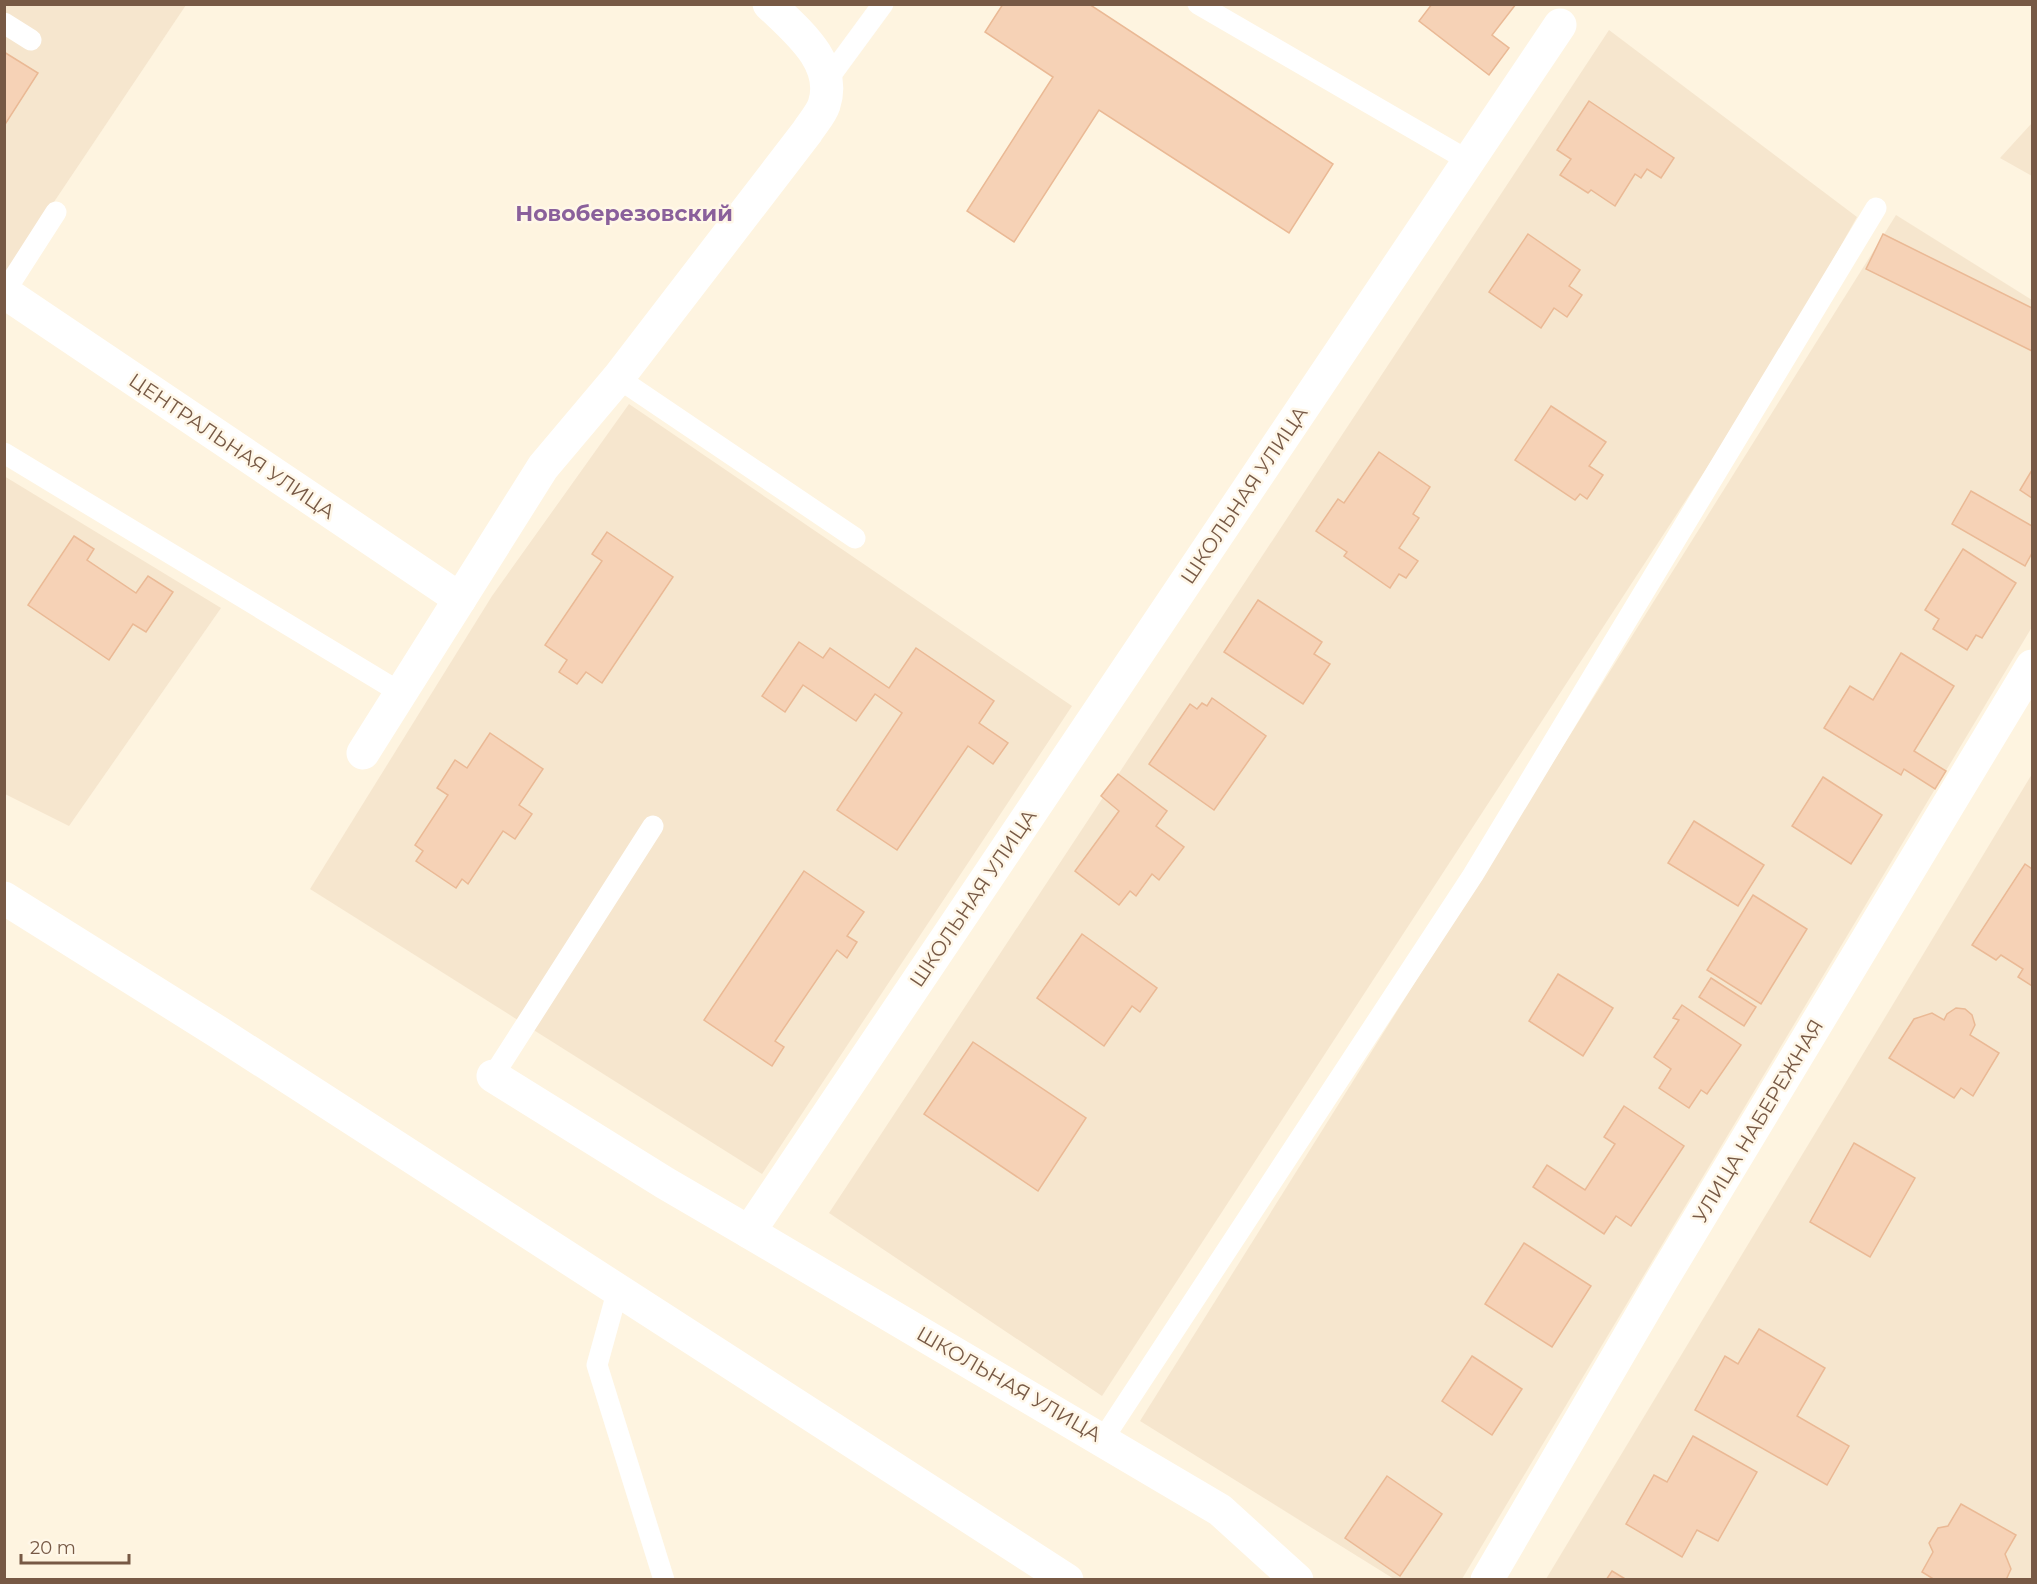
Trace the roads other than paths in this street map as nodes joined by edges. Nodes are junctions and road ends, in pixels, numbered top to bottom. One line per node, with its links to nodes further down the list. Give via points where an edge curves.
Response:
1 (769, 4): 7 (street, via 814,50)
2 (883, 4): 7 (lane)
3 (1198, 4): 8 (lane)
4 (4, 23): 6 (lane)
5 (1560, 25): 8 (street, ШКОЛЬНАЯ УЛИЦА)
6 (31, 40)
7 (828, 79): 12 (street, via 824,105 807,132)
8 (1469, 161): 22 (street, ШКОЛЬНАЯ УЛИЦА)
9 (1876, 208): 24 (lane, via 1473,875)
10 (56, 212): 11 (lane)
11 (5, 293): 15 (street, ЦЕНТРАЛЬНАЯ УЛИЦА)
12 (618, 378): 14 (lane); 15 (street, via 543,467)
13 (4, 453): 17 (lane)
14 (855, 538)
15 (460, 599): 17 (street)
16 (2032, 666): 28 (street, УЛИЦА НАБЕРЕЖНАЯ, via 1668,1270)
17 (401, 693): 18 (street)
18 (363, 753)
19 (653, 826): 21 (lane)
20 (4, 898): 23 (street)
21 (493, 1076): 22 (street)
22 (749, 1232): 24 (street, ШКОЛЬНАЯ УЛИЦА)
23 (618, 1289): 25 (lane, via 597,1365); 26 (street)
24 (1103, 1439): 27 (street, ШКОЛЬНАЯ УЛИЦА, via 1220,1510)
25 (664, 1580)
26 (1067, 1580)
27 (1297, 1580)
28 (1488, 1580)

